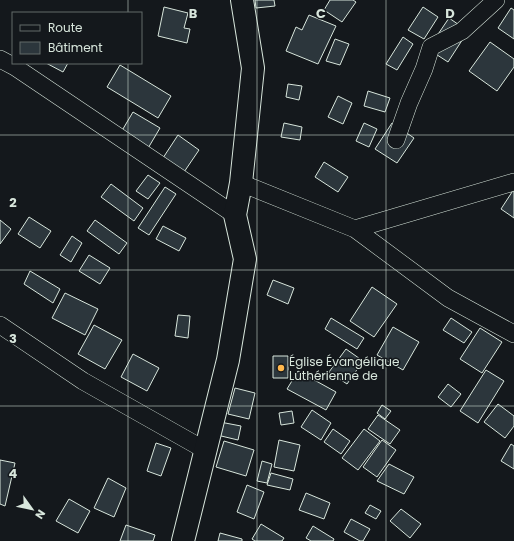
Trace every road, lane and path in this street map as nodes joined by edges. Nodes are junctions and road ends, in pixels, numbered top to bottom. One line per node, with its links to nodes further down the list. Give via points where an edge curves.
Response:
1 (242, 0): 6 (street, via 253,68)
2 (496, 0): 4 (street, via 462,31 431,47)
3 (0, 59): 7 (street)
4 (396, 140)
5 (514, 182): 8 (street)
6 (241, 184): 7 (street); 8 (street)
7 (236, 215): 11 (street, via 246,260 228,360)
8 (354, 229): 10 (street, via 448,298)
9 (0, 325): 11 (street, via 83,381)
10 (514, 334)
11 (205, 450): 12 (street)
12 (183, 541)

